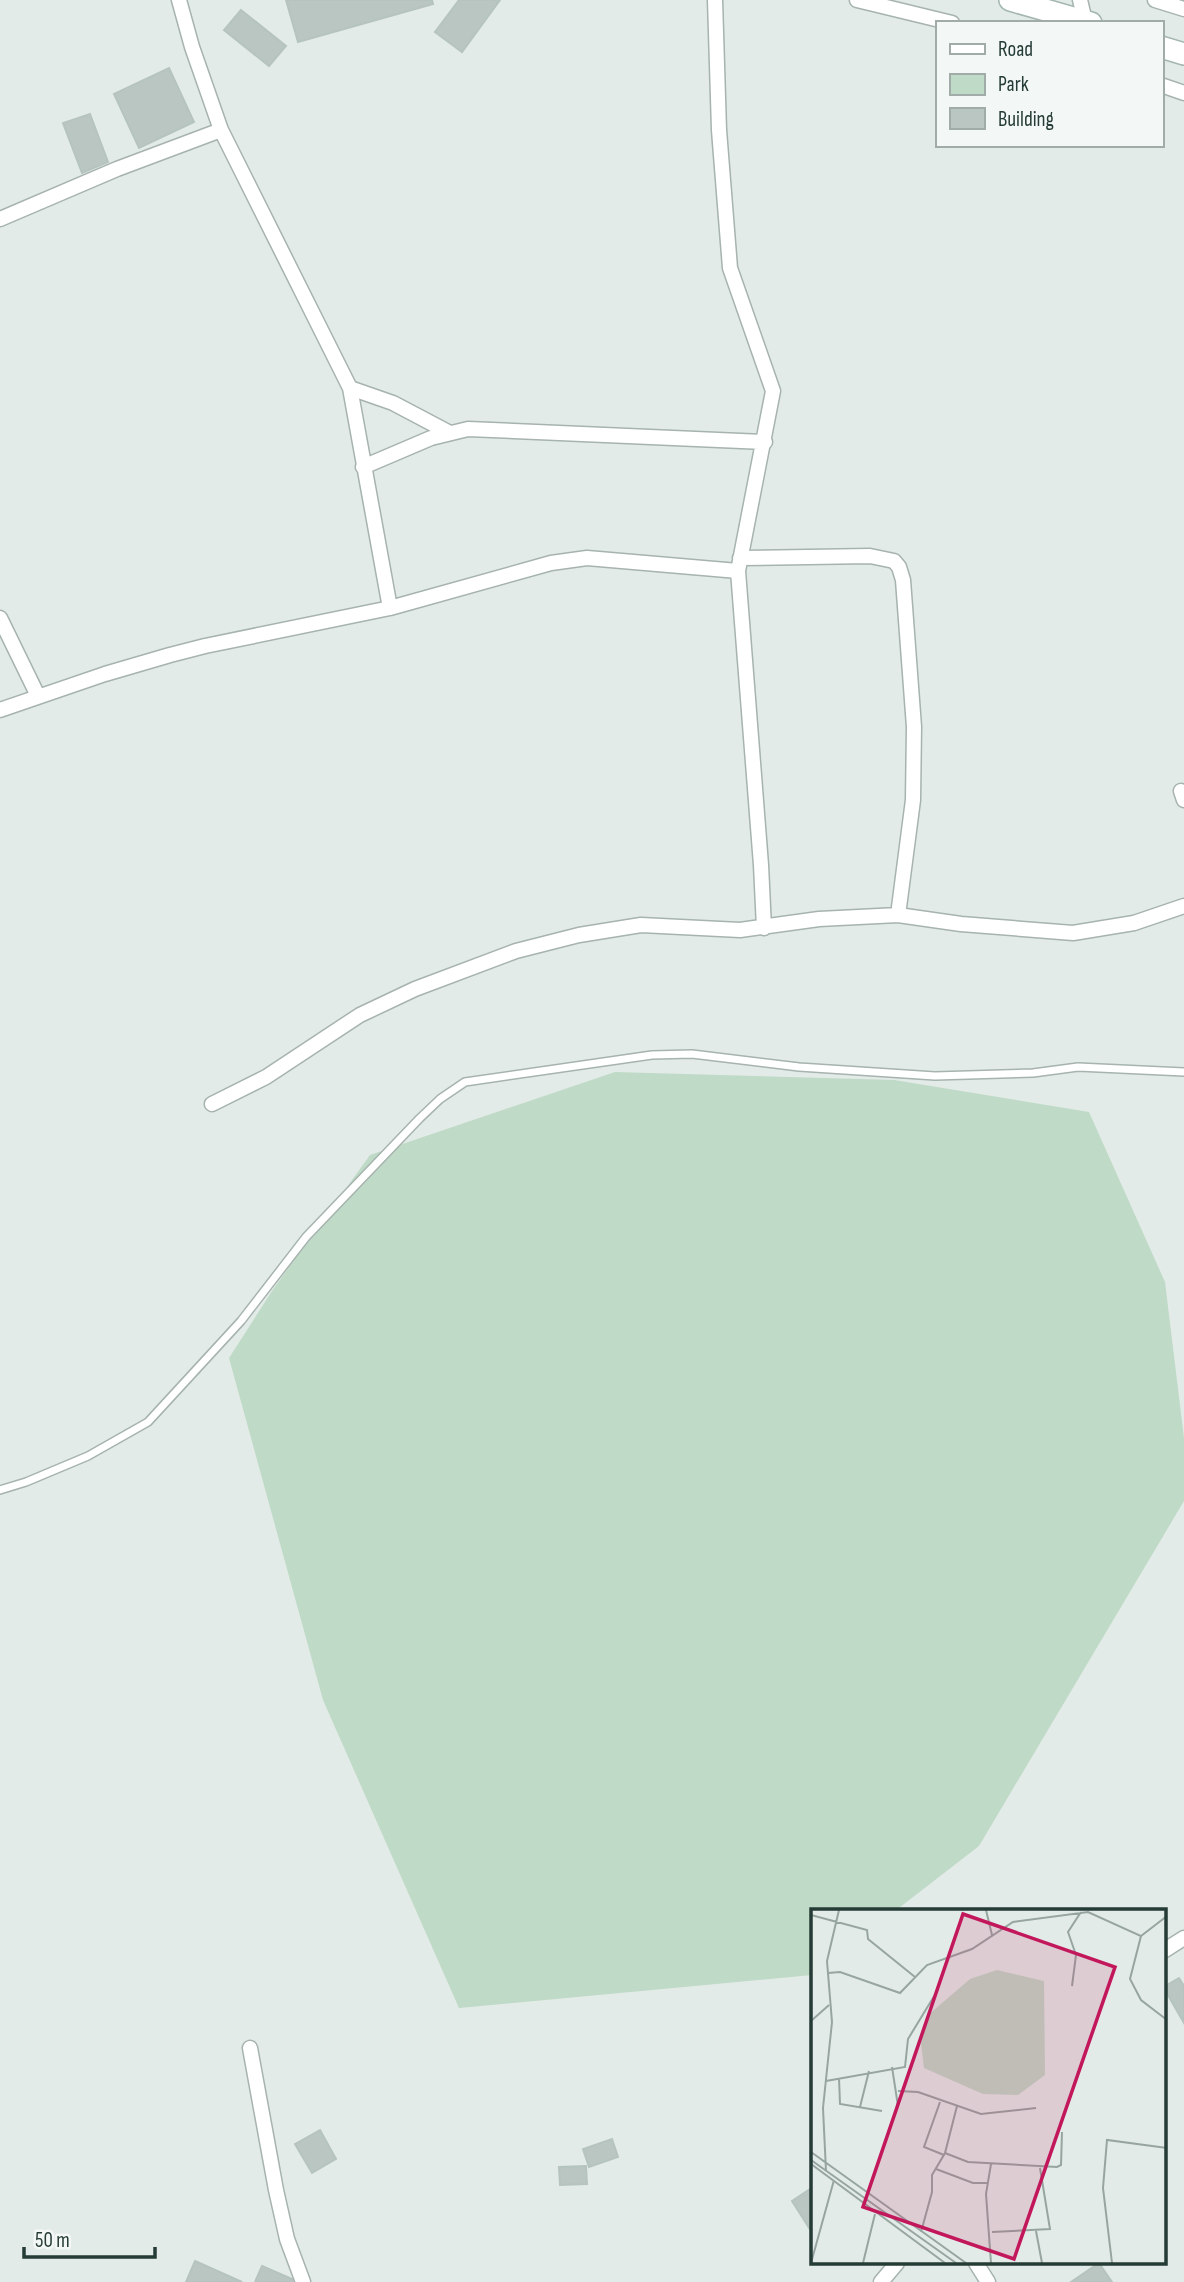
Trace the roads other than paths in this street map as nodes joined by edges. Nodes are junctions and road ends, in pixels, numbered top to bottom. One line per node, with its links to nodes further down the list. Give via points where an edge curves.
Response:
1 (179, 0): 13 (street)
2 (715, 0): 17 (street, via 730,268 773,391)
3 (857, 0): 8 (street)
4 (1010, 0): 7 (main road)
5 (1155, 0): 6 (street)
6 (1184, 9)
7 (1085, 14)
8 (944, 21)
9 (1163, 48): 10 (main road)
10 (1184, 54)
11 (1163, 86): 12 (street)
12 (1184, 93)
13 (221, 130): 14 (street); 15 (street)
14 (0, 219)
15 (350, 388): 16 (street, via 393,403); 18 (street)
16 (448, 432): 17 (street, via 487,429); 18 (street)
17 (765, 442): 19 (street)
18 (363, 467): 20 (street)
19 (739, 564): 20 (street, via 578,559); 25 (street, via 870,556 894,561 899,567 915,727 913,800); 26 (street)
20 (390, 608): 22 (street, via 205,646)
21 (0, 618): 22 (street)
22 (38, 696): 23 (street)
23 (0, 710)
24 (1184, 906): 25 (street, via 1134,923 1073,933)
25 (898, 915): 26 (street, via 819,919)
26 (764, 928): 28 (street, via 641,925 516,951 372,1009 266,1077)
27 (1184, 1072): 29 (lane, via 1078,1068 935,1076 692,1054 652,1055 465,1082 420,1118 306,1237 241,1321 148,1422 88,1457)
28 (212, 1104)
29 (0, 1490)
30 (1184, 1938): 31 (street)
31 (1166, 1949)
32 (250, 2048): 35 (street, via 278,2202)
33 (896, 2264): 36 (street)
34 (977, 2264): 37 (street)
35 (303, 2282)
36 (881, 2282)
37 (988, 2282)

